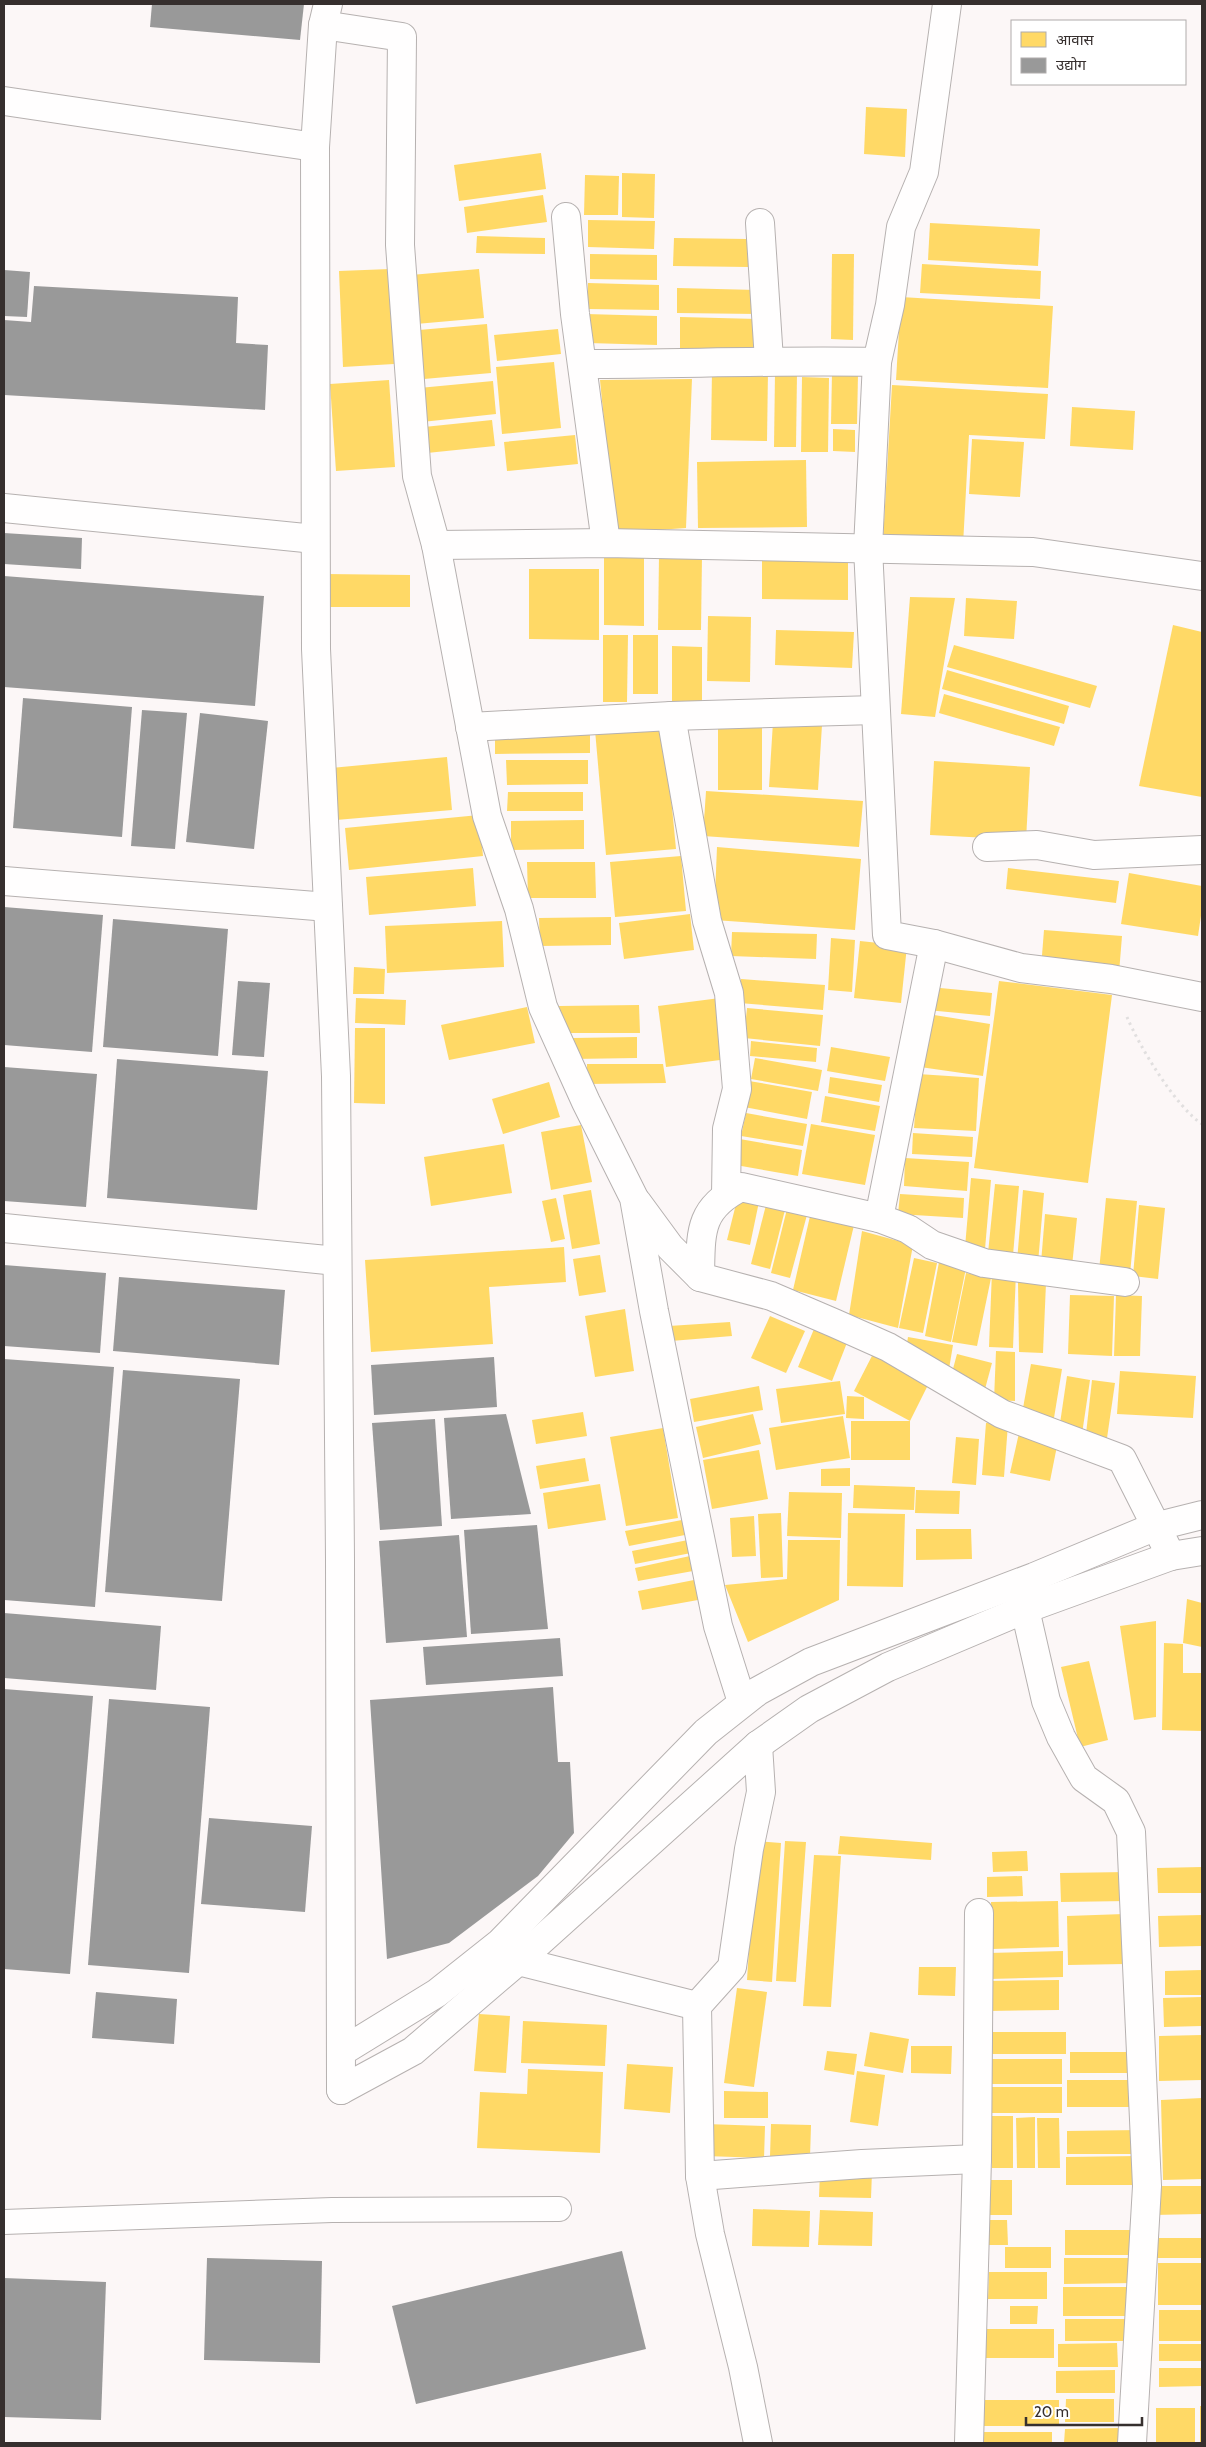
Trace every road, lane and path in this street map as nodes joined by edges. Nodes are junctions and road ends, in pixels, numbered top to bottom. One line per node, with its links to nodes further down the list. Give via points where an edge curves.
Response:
1 (947, 4): 8 (street, via 924,172 901,227)
2 (326, 14): 4 (street); 13 (street, via 402,37 400,246 417,476)
3 (4, 101): 4 (street)
4 (315, 147): 11 (street)
5 (566, 218): 9 (street)
6 (760, 223): 7 (street)
7 (770, 360): 8 (street); 9 (street)
8 (878, 362): 14 (street)
9 (582, 364): 12 (street)
10 (4, 508): 11 (street)
11 (315, 539): 22 (street, via 316,649)
12 (606, 542): 13 (street); 14 (street)
13 (436, 545): 18 (street)
14 (868, 548): 15 (street, via 1033,552); 16 (street)
15 (1202, 576)
16 (875, 710): 17 (street); 23 (street, via 887,935)
17 (671, 716): 18 (street); 27 (street, via 706,921 728,993 737,1089 727,1129)
18 (470, 727): 28 (street, via 487,816 519,908 543,1007)
19 (987, 847): 20 (street, via 1037,846 1094,855)
20 (1202, 850)
21 (4, 881): 22 (street)
22 (328, 907): 31 (street, via 336,1076)
23 (934, 944): 24 (street, via 1022,968); 29 (street)
24 (1111, 979): 25 (street); 26 (path, via 1136,1039 1163,1080)
25 (1202, 998)
26 (1202, 1124)
27 (726, 1195): 29 (street, via 741,1187); 32 (street, via 715,1204 701,1232)
28 (634, 1198): 32 (street, via 670,1246); 39 (street, via 718,1626)
29 (879, 1218): 33 (street, via 908,1229 932,1245 984,1263)
30 (4, 1228): 31 (street)
31 (337, 1261): 44 (street)
32 (700, 1277): 35 (street, via 771,1296 834,1323 888,1348 1002,1414 1122,1459)
33 (1125, 1282)
34 (1202, 1515): 35 (street)
35 (1154, 1526): 37 (street); 39 (street, via 1034,1577 811,1662)
36 (1202, 1551): 37 (street)
37 (1171, 1556): 38 (street)
38 (1025, 1609): 40 (street, via 888,1667 809,1709); 51 (street, via 1046,1701 1061,1737 1084,1778 1116,1801 1131,1832 1147,2186)
39 (742, 1702): 44 (street, via 706,1732 500,1942 437,1993)
40 (758, 1745): 42 (street); 43 (street, via 761,1792 749,1849 732,1967)
41 (979, 1913): 45 (street)
42 (518, 1962): 43 (street); 44 (street, via 413,2051 341,2090)
43 (696, 2006): 46 (street)
44 (341, 2052)
45 (977, 2159): 46 (street); 50 (street)
46 (700, 2176): 49 (street, via 710,2234)
47 (559, 2209): 48 (lane, via 332,2210)
48 (4, 2222)
49 (758, 2443)
50 (969, 2443)
51 (1132, 2443)

